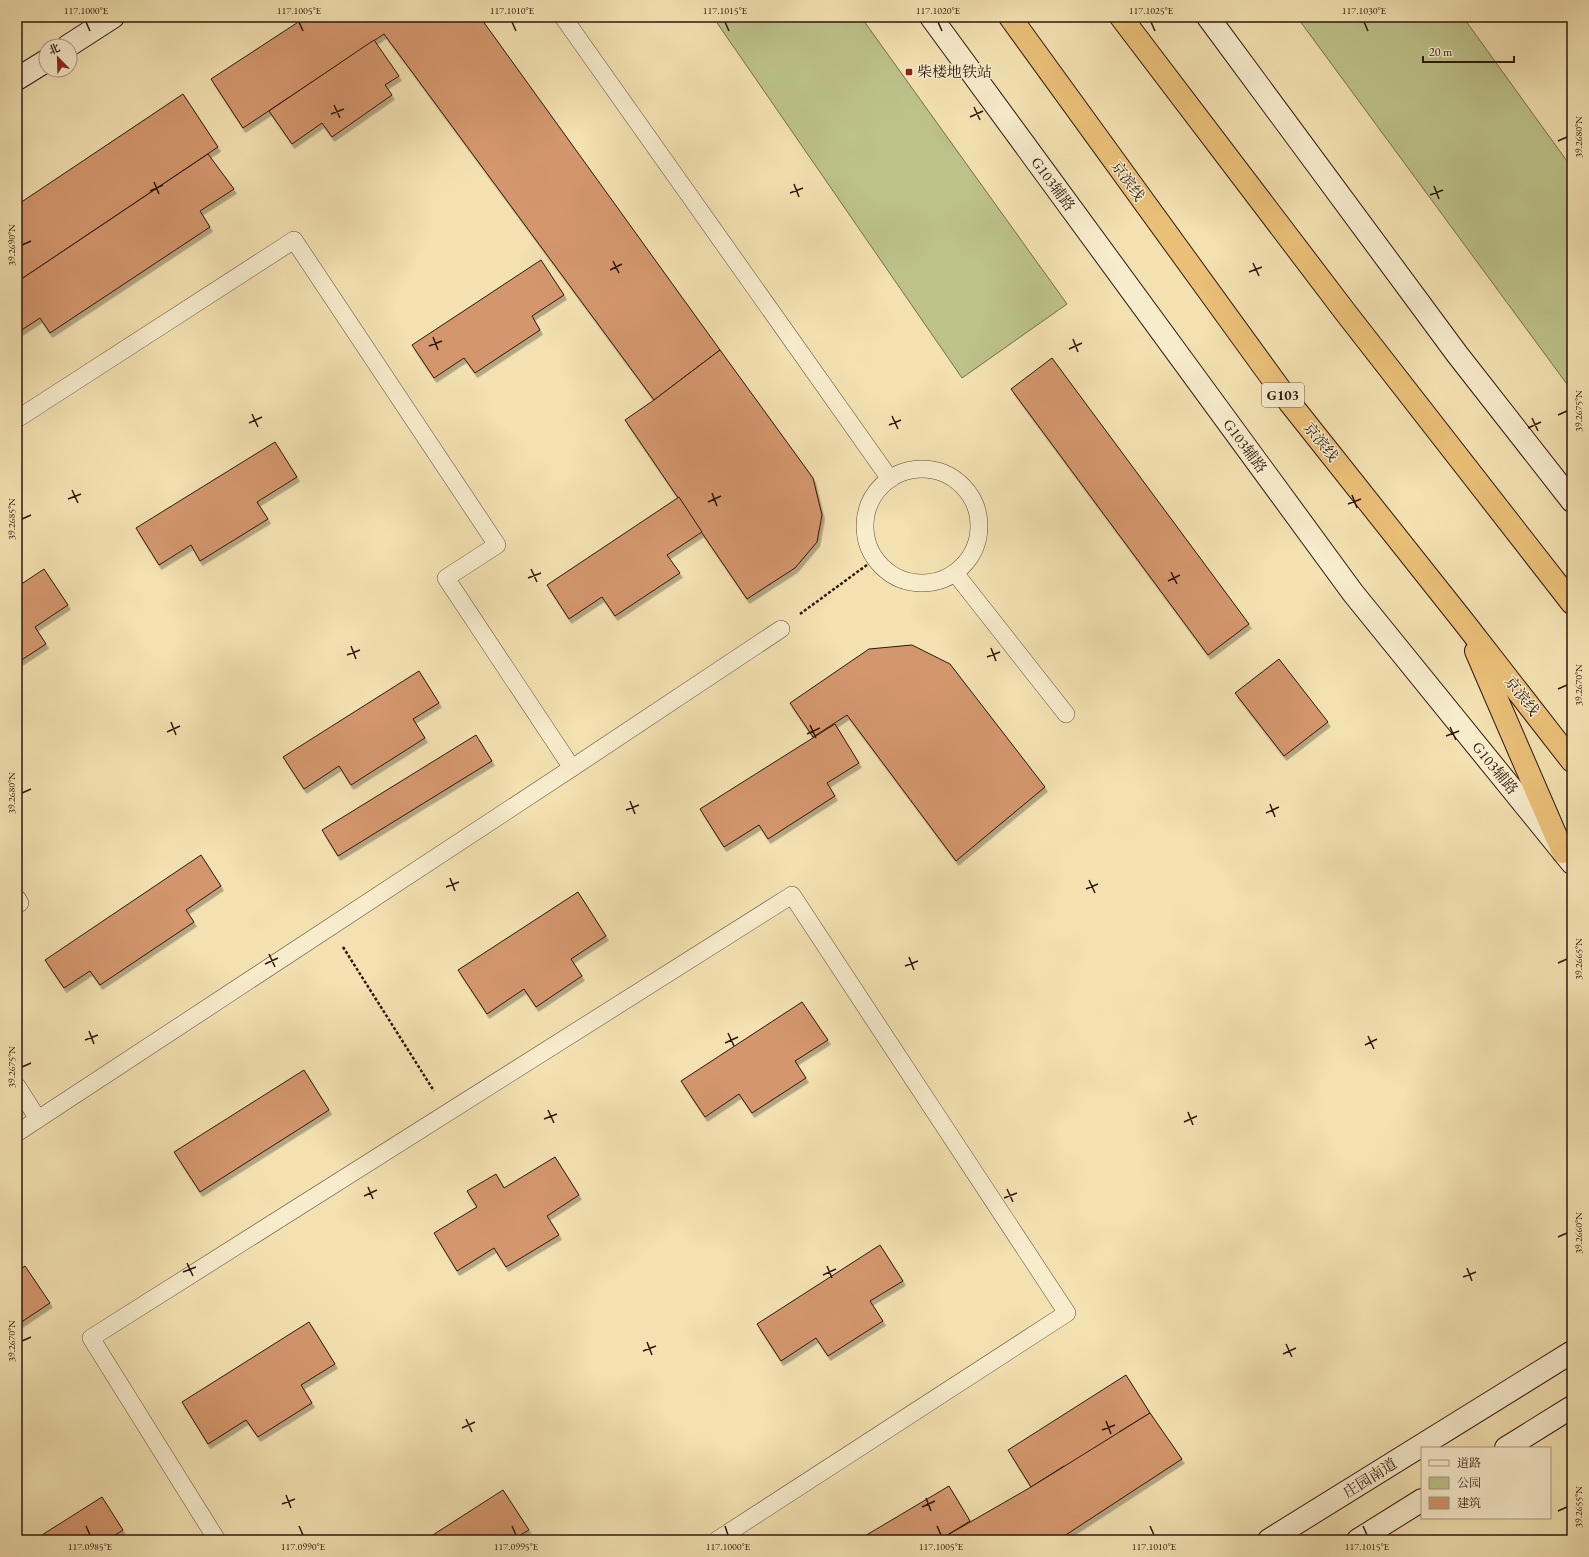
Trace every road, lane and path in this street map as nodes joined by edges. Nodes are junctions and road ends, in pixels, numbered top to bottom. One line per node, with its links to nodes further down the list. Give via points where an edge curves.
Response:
1 (113, 17): 7 (street)
2 (563, 17): 11 (lane)
3 (931, 17): 21 (street, G103辅路, via 1353,594)
4 (1010, 17): 16 (highway, 京滨线 / G103, via 1290,403)
5 (1121, 17): 15 (highway, via 1346,313)
6 (1208, 17): 12 (street, via 1457,354)
7 (78, 40)
8 (38, 65): 9 (street)
9 (17, 79)
10 (17, 419): 20 (lane, via 294,240 497,545 446,578)
11 (890, 480): 13 (lane, via 877,492 868,507 865,525 868,543); 14 (lane, via 908,471 928,469 946,474 963,486 974,502 979,521 978,541 969,559)
12 (1572, 501)
13 (875, 559): 14 (lane, via 888,572 904,580 921,583 939,580); 17 (path)
14 (955, 573): 18 (lane)
15 (1572, 603)
16 (1463, 621): 19 (highway, 京滨线 / G103); 21 (highway)
17 (781, 629): 20 (lane)
18 (1066, 714)
19 (1572, 761)
20 (572, 768): 24 (lane)
21 (1568, 858)
22 (17, 898): 23 (lane, via 20,902)
23 (17, 904)
24 (330, 927): 26 (path); 27 (lane)
25 (17, 1086): 27 (lane)
26 (447, 1112): 33 (lane, via 91,1338); 34 (lane, via 792,895 1067,1313)
27 (38, 1119): 28 (lane)
28 (17, 1133)
29 (1572, 1352): 35 (street, 庄园南道)
30 (1572, 1407): 31 (street)
31 (1508, 1447)
32 (1421, 1501): 36 (street)
33 (217, 1540)
34 (717, 1540)
35 (1269, 1540)
36 (1358, 1540)

